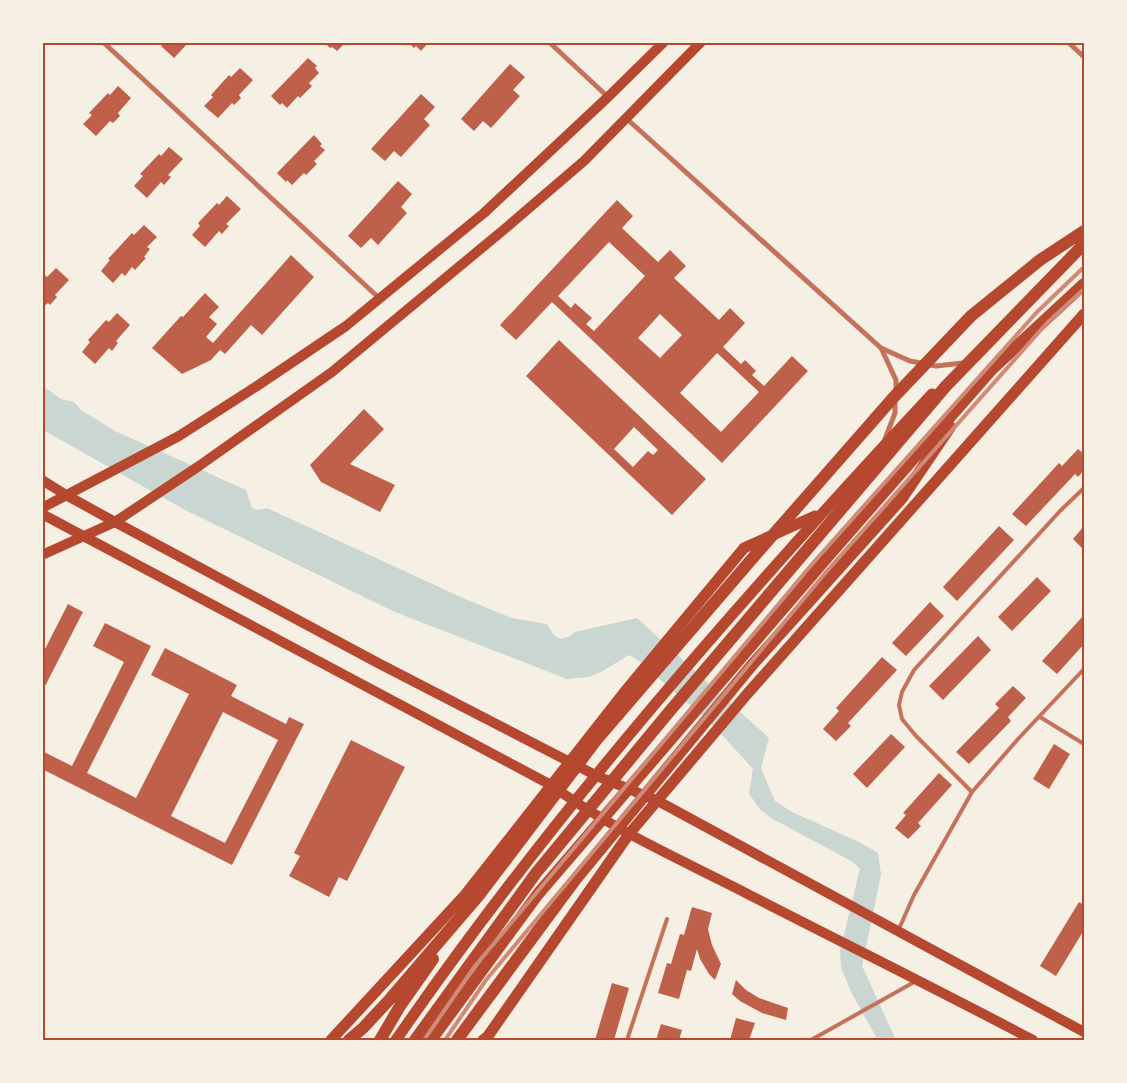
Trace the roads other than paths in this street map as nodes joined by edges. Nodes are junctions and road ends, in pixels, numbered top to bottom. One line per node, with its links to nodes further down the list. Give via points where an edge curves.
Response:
1 (103, 42): 13 (street)
2 (549, 42): 7 (street)
3 (664, 42): 7 (main road)
4 (701, 42): 8 (main road)
5 (1068, 42): 6 (street)
6 (1084, 57)
7 (608, 97): 13 (main road, via 484,213)
8 (626, 119): 15 (street); 25 (main road, via 584,161 332,372)
9 (1084, 230): 41 (highway, via 1040,260 971,316 894,398 598,738)
10 (1084, 244): 47 (highway, via 946,386 675,704 536,873)
11 (1084, 251): 16 (main road)
12 (1084, 284): 17 (highway)
13 (379, 298): 21 (main road, via 346,326 170,441)
14 (1084, 314): 35 (main road, via 748,692)
15 (881, 348): 16 (street, via 910,361 936,366); 18 (street, via 896,380 895,413)
16 (963, 363): 18 (main road)
17 (981, 382): 48 (highway, via 538,894); 49 (highway, via 902,498 734,688 576,879)
18 (883, 446): 24 (main road)
19 (42, 480): 21 (main road)
20 (1084, 488): 34 (lane, via 914,670 902,692 899,705 902,719)
21 (66, 495): 22 (main road); 25 (main road)
22 (42, 508)
23 (42, 514): 26 (main road)
24 (819, 515): 31 (main road, via 744,548); 32 (main road)
25 (115, 522): 26 (main road); 31 (main road)
26 (83, 537): 27 (main road); 33 (main road)
27 (42, 554)
28 (1084, 669): 29 (lane)
29 (1040, 717): 30 (lane); 34 (lane)
30 (1084, 744)
31 (569, 762): 32 (main road); 33 (main road)
32 (596, 776): 35 (main road); 36 (main road)
33 (551, 785): 36 (main road); 43 (main road, via 465,894)
34 (972, 792): 39 (lane, via 914,895)
35 (658, 801): 37 (main road); 39 (main road)
36 (574, 802): 37 (main road); 46 (main road)
37 (629, 834): 40 (main road); 50 (main road)
38 (667, 919): 51 (lane)
39 (898, 931): 42 (main road)
40 (918, 980): 52 (lane); 53 (main road)
41 (395, 1002): 44 (highway); 45 (highway)
42 (1084, 1032)
43 (332, 1040)
44 (349, 1040)
45 (380, 1040)
46 (396, 1040)
47 (415, 1040)
48 (431, 1040)
49 (457, 1040)
50 (483, 1040)
51 (627, 1040)
52 (811, 1040)
53 (1033, 1040)

